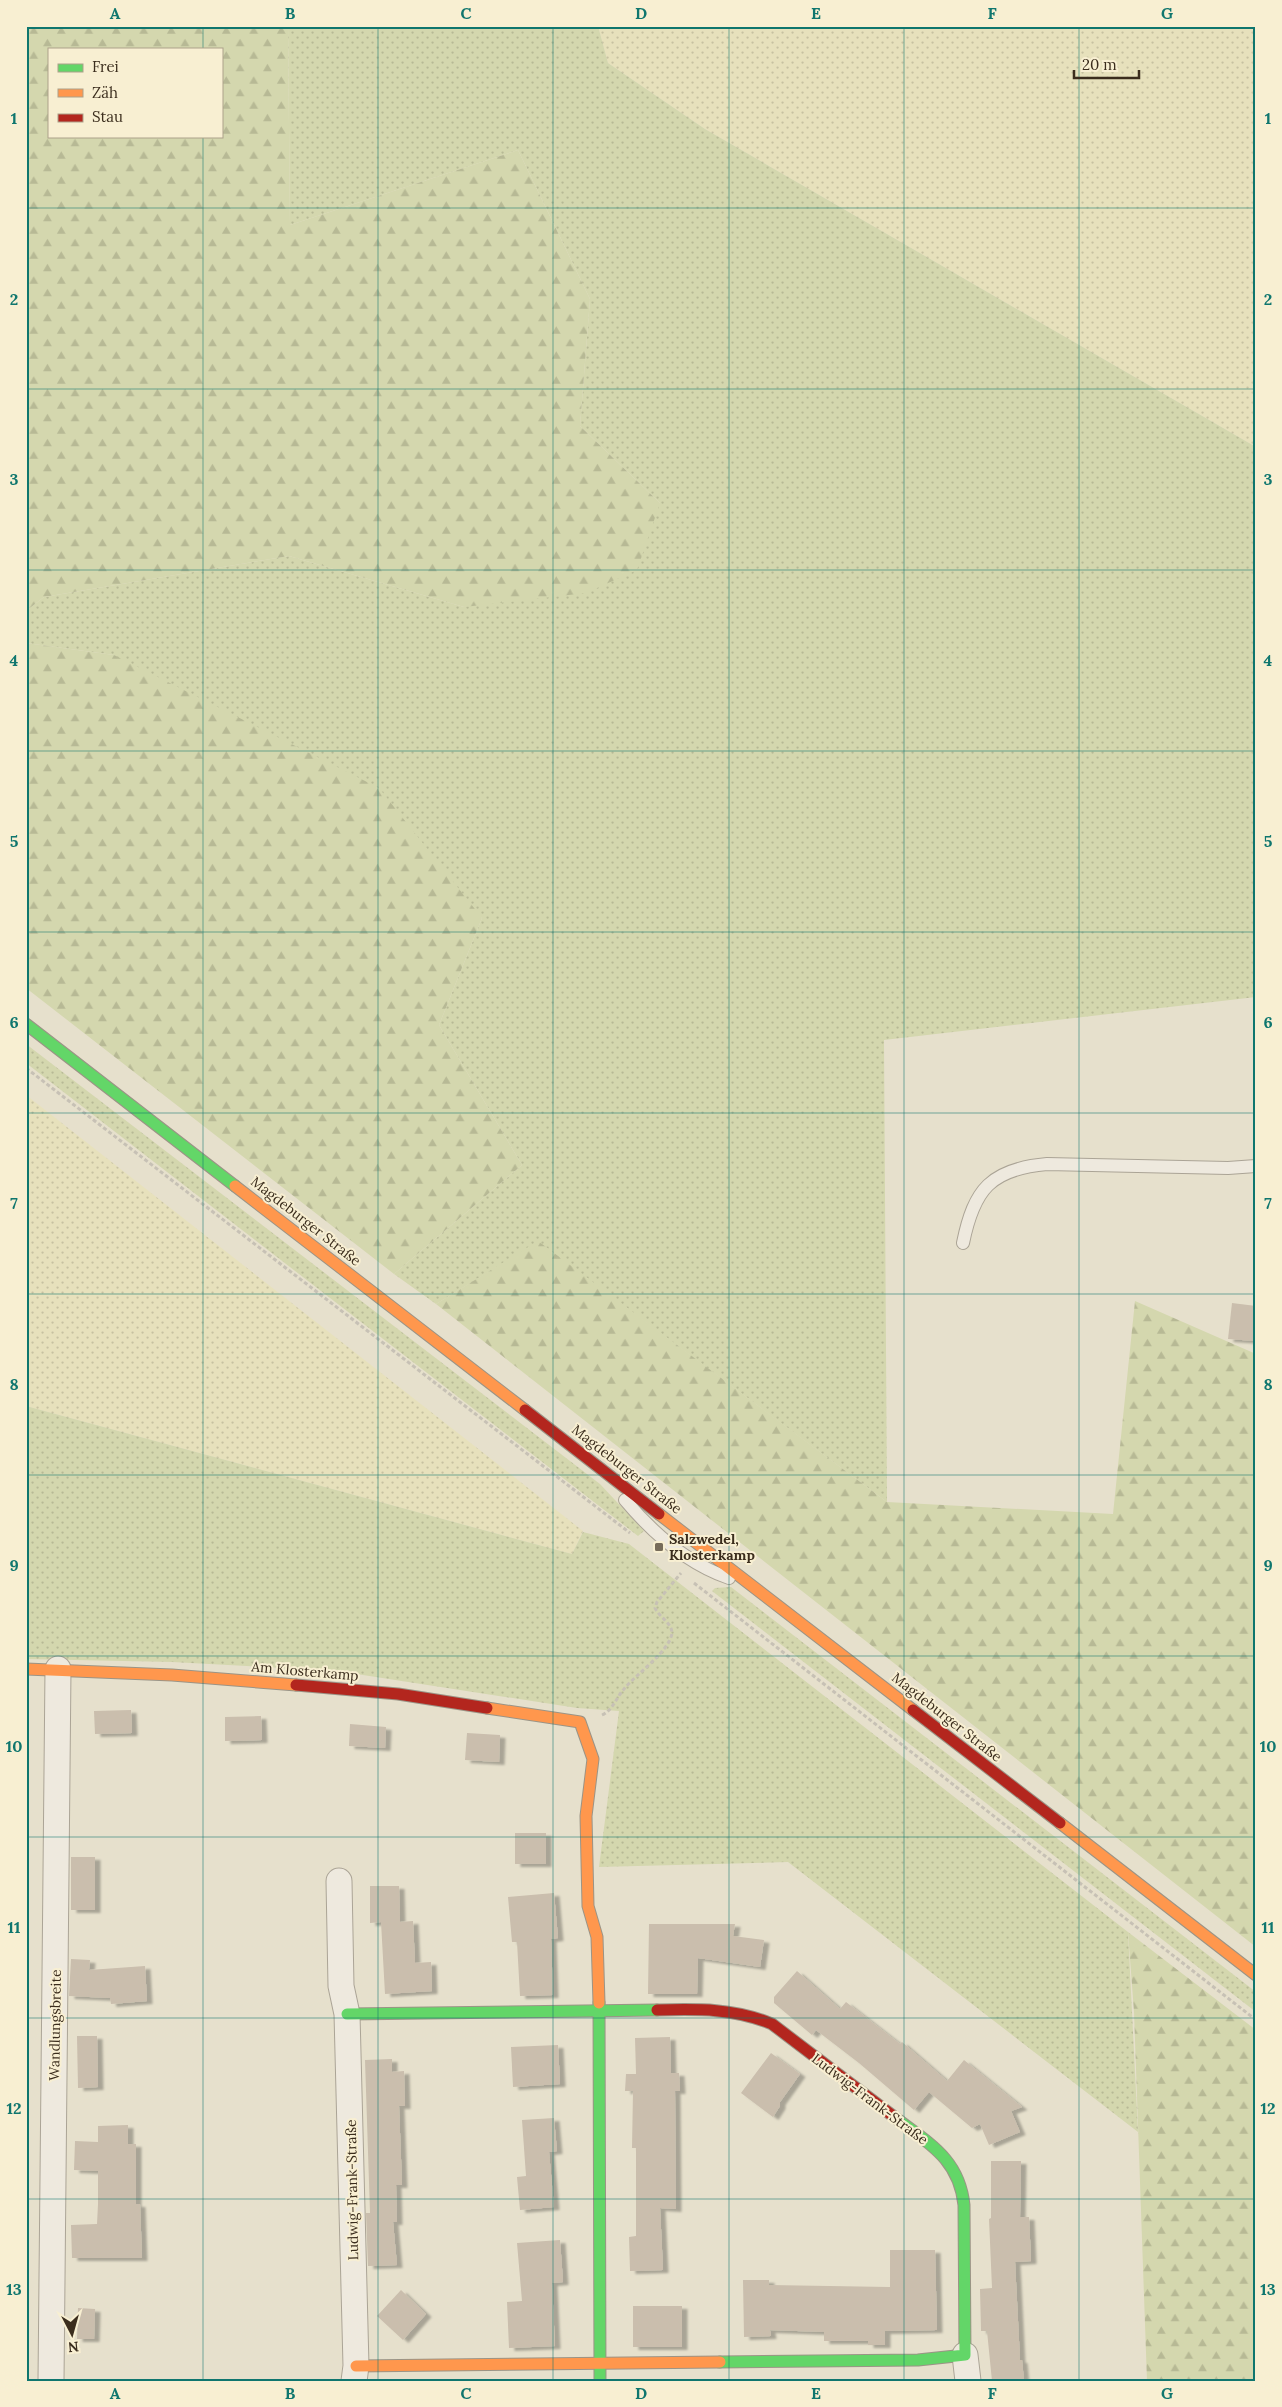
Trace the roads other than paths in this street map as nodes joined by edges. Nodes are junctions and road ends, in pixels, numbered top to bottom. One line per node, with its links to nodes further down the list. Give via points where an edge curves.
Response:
1 (26, 1024): 4 (street, Magdeburger Straße)
2 (1256, 1166): 3 (lane, via 1023,1166 1001,1174 980,1194 968,1219)
3 (963, 1243)
4 (594, 1463): 5 (lane, via 642,1521 675,1547 707,1571)
5 (753, 1586): 9 (street, Magdeburger Straße)
6 (26, 1669): 7 (street, Am Klosterkamp)
7 (58, 1669): 10 (street, Am Klosterkamp, via 172,1674 398,1694 580,1722 593,1759 586,1816 588,1906 597,1937); 15 (street, Wandlungsbreite)
8 (339, 1881): 11 (street, Ludwig-Frank-Straße, via 341,1986)
9 (1256, 1975)
10 (599, 2010): 11 (street, Ludwig-Frank-Straße); 12 (street, Ludwig-Frank-Straße, via 709,2009 752,2015 772,2024 953,2164 963,2188); 13 (street)
11 (347, 2014): 14 (street, Ludwig-Frank-Straße)
12 (966, 2356): 13 (street, Ludwig-Frank-Straße, via 918,2360); 17 (street, Ludwig-Frank-Straße)
13 (600, 2362): 14 (street, Ludwig-Frank-Straße); 16 (street)
14 (355, 2373)
15 (51, 2381)
16 (600, 2381)
17 (968, 2381)

